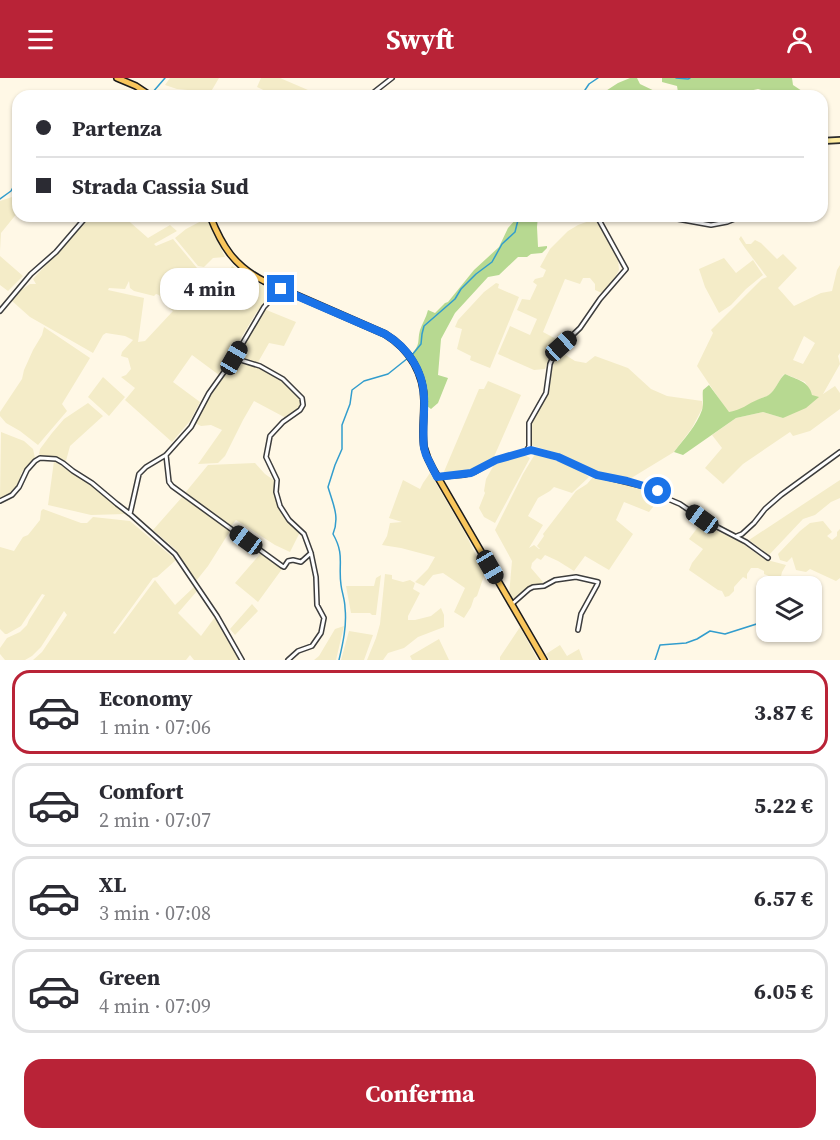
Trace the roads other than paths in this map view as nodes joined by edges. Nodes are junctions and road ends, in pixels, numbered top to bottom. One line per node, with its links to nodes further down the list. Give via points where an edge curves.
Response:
1 (117, 78): 3 (main road)
2 (392, 78): 4 (street)
3 (142, 90)
4 (377, 90)
5 (82, 222): 11 (street)
6 (213, 222): 10 (main road, via 223,246 235,260 248,272)
7 (601, 222): 13 (street, via 626,269 552,357 546,393 529,423)
8 (694, 222): 9 (street, via 711,225)
9 (727, 222)
10 (281, 289): 12 (street, via 264,307); 16 (main road, via 385,334 410,356 423,386 424,448)
11 (0, 311)
12 (234, 358): 15 (street, via 209,393 192,427); 20 (street, via 283,379 302,398 300,410 270,436 266,457 277,480 280,506 304,534)
13 (527, 450): 16 (street, via 475,472); 19 (street, via 558,457 597,475 654,489)
14 (840, 452): 19 (street, via 786,490 742,534)
15 (166, 454): 18 (street, via 139,474); 20 (street, via 172,486 282,566 288,561 301,562)
16 (437, 477): 22 (main road)
17 (0, 501): 18 (street, via 12,495 35,461 56,459)
18 (130, 514): 24 (street, via 175,555)
19 (735, 536): 21 (street)
20 (311, 553): 25 (street, via 317,605 324,618 321,633 312,646)
21 (768, 558)
22 (512, 604): 23 (street, via 529,589 555,580 576,577 598,582); 26 (main road)
23 (578, 630)
24 (242, 660)
25 (288, 660)
26 (544, 660)

